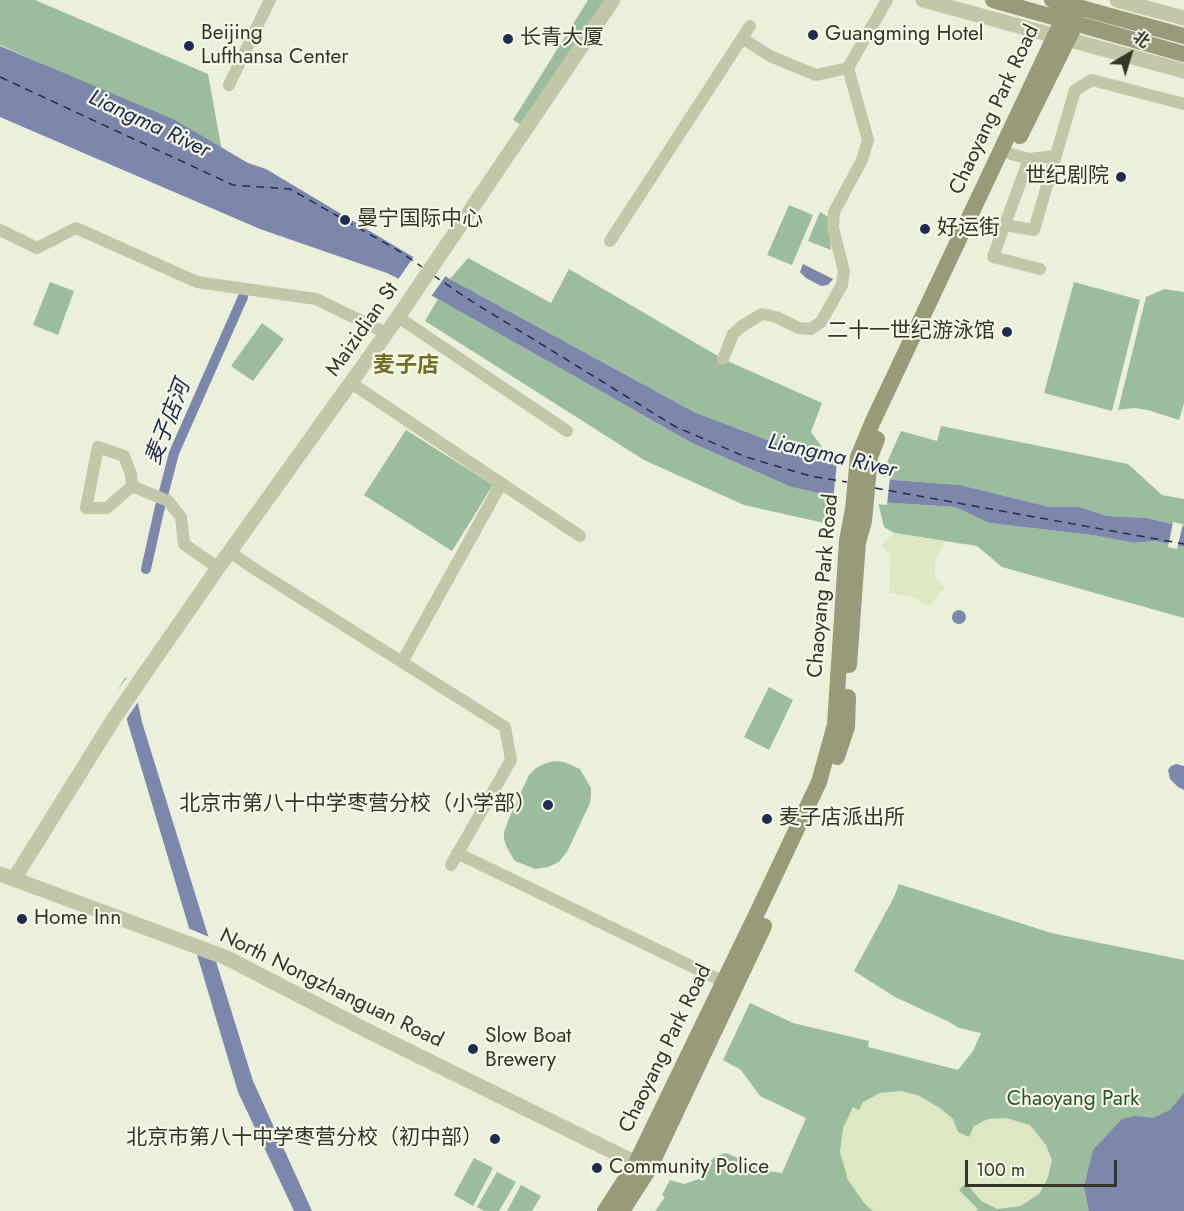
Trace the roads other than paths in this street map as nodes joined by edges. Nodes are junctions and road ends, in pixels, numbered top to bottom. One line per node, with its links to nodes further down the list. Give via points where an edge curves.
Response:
1 (270, 0): 17 (street)
2 (613, 0): 26 (street, Maizidian St)
3 (887, 0): 15 (street)
4 (923, 0): 13 (street)
5 (993, 0): 8 (main road)
6 (1052, 0): 8 (main road)
7 (1117, 0): 9 (street)
8 (1072, 12): 11 (main road); 13 (main road, Chaoyang Park Road); 14 (main road)
9 (1184, 18)
10 (750, 26): 12 (street)
11 (1184, 36)
12 (742, 38): 15 (street, via 770,56 816,75); 24 (street)
13 (1061, 38): 16 (street); 19 (main road, Chaoyang Park Road); 31 (main road, Chaoyang Park Road, via 873,421)
14 (1184, 54)
15 (848, 68): 28 (street, via 868,140 862,160 834,212 833,228 844,271 842,285 821,322 811,329 762,315 733,334)
16 (1184, 71)
17 (229, 85)
18 (1184, 104): 20 (street, via 1092,80 1075,90)
19 (1011, 154): 21 (street); 31 (main road, Chaoyang Park Road, via 883,425)
20 (1055, 156): 21 (street); 22 (street, via 1034,230)
21 (1029, 159): 22 (street)
22 (1004, 225): 25 (street, via 993,257)
23 (0, 230): 27 (street, via 37,248 76,228 198,282 316,299)
24 (610, 241)
25 (1040, 269)
26 (398, 317): 27 (street, Maizidian St); 30 (street)
27 (386, 333): 29 (street, Maizidian St)
28 (723, 359)
29 (351, 383): 32 (street); 36 (street, Maizidian St)
30 (567, 431)
31 (864, 457): 34 (main road, Chaoyang Park Road)
32 (501, 484): 35 (street); 38 (street)
33 (132, 486): 33 (street, via 124,456 98,447 86,508 107,508); 37 (street, via 168,501 181,517 184,544)
34 (859, 510): 42 (main road, Chaoyang Park Road, via 847,541 835,725 819,782); 43 (main road, Chaoyang Park Road, via 864,520 858,542 847,727 832,776)
35 (580, 536)
36 (230, 552): 37 (street, Maizidian St); 38 (street)
37 (218, 568): 41 (street, Maizidian St)
38 (402, 662): 39 (street, via 505,727 511,760)
39 (458, 853): 40 (street); 42 (street)
40 (451, 866)
41 (7, 877): 43 (street, North Nongzhanguan Road, via 218,955)
42 (724, 982): 43 (main road, Chaoyang Park Road)
43 (642, 1166): 44 (main road, Chaoyang Park Road); 45 (main road, Chaoyang Park Road)
44 (605, 1211)
45 (622, 1211)

